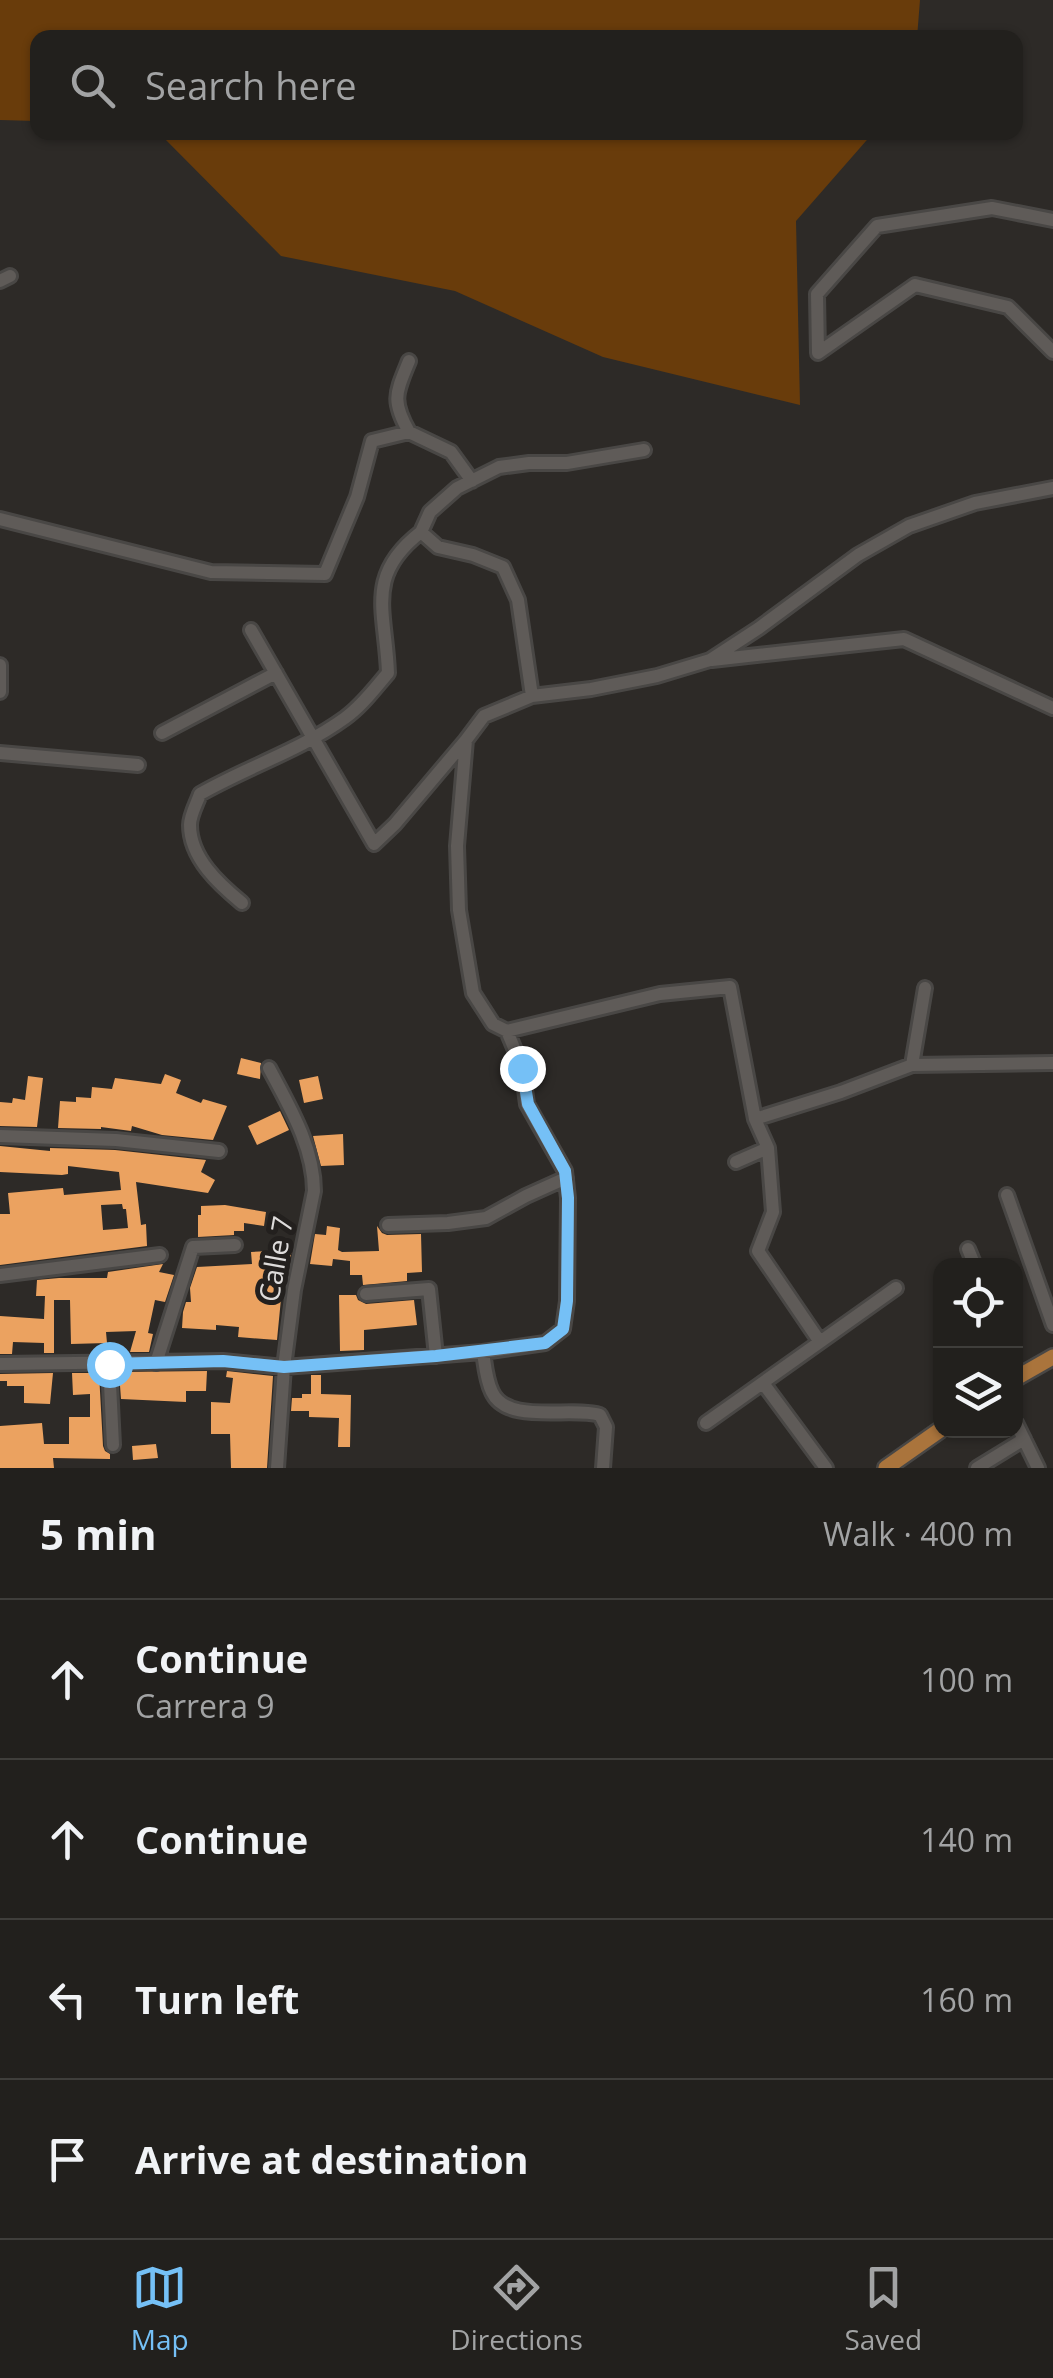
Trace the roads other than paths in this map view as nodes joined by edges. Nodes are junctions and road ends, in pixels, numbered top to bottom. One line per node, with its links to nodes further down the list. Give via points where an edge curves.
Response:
1 (1053, 220): 2 (street, via 992,208 878,226 818,294 818,353 915,286 1008,307)
2 (1053, 352)
3 (409, 361): 4 (street, via 396,395)
4 (409, 432): 6 (street, via 450,452); 8 (street, via 372,441 326,574 211,572)
5 (644, 450): 6 (street, via 499,467)
6 (472, 481): 9 (street, via 430,512)
7 (1053, 488): 11 (street, via 909,526)
8 (0, 518)
9 (421, 532): 15 (street, via 438,548 503,567 518,600); 18 (street, via 385,574 388,673 347,717)
10 (252, 630): 13 (street)
11 (710, 660): 15 (street, via 657,676); 16 (street, via 904,639)
12 (0, 665): 14 (street)
13 (276, 674): 17 (street); 18 (street)
14 (0, 692)
15 (532, 696): 19 (street, via 484,716)
16 (1053, 708)
17 (162, 733)
18 (312, 738): 19 (street, via 374,844); 22 (street, via 200,794 190,824 198,857)
19 (466, 740): 24 (street, via 456,846 458,910 473,993 493,1024)
20 (0, 753): 21 (street)
21 (138, 766)
22 (242, 903)
23 (925, 988): 26 (street)
24 (508, 1032): 28 (street, via 660,994 730,986); 33 (street, via 528,1104)
25 (1053, 1063): 26 (street)
26 (912, 1066): 28 (street)
27 (269, 1068): 51 (street, Calle 7, via 297,1122 314,1178)
28 (756, 1119): 30 (street)
29 (0, 1136): 31 (street)
30 (768, 1148): 32 (street); 44 (street, via 773,1212 758,1251)
31 (219, 1151)
32 (736, 1162)
33 (566, 1178): 35 (street, via 486,1218); 45 (street, via 563,1329 545,1343)
34 (1007, 1195): 43 (street)
35 (388, 1224)
36 (235, 1246): 48 (street, via 193,1247)
37 (968, 1249): 39 (street)
38 (160, 1255): 40 (street)
39 (972, 1258)
40 (0, 1275)
41 (896, 1288): 44 (street)
42 (366, 1294): 46 (street, via 429,1289)
43 (1053, 1325)
44 (820, 1342): 53 (street)
45 (482, 1352): 46 (street); 59 (street, via 492,1394 505,1407 600,1414 606,1427)
46 (436, 1356): 51 (street)
47 (1053, 1357): 52 (main road)
48 (156, 1363): 50 (street); 51 (street)
49 (0, 1364): 50 (street)
50 (109, 1364): 57 (street)
51 (284, 1367): 58 (street, Calle 7)
52 (1023, 1372)
53 (763, 1383): 54 (street); 60 (street)
54 (706, 1423)
55 (933, 1435): 61 (main road)
56 (1024, 1439): 62 (street); 63 (street)
57 (113, 1445)
58 (276, 1468)
59 (603, 1468)
60 (826, 1468)
61 (886, 1468)
62 (976, 1468)
63 (1038, 1468)

